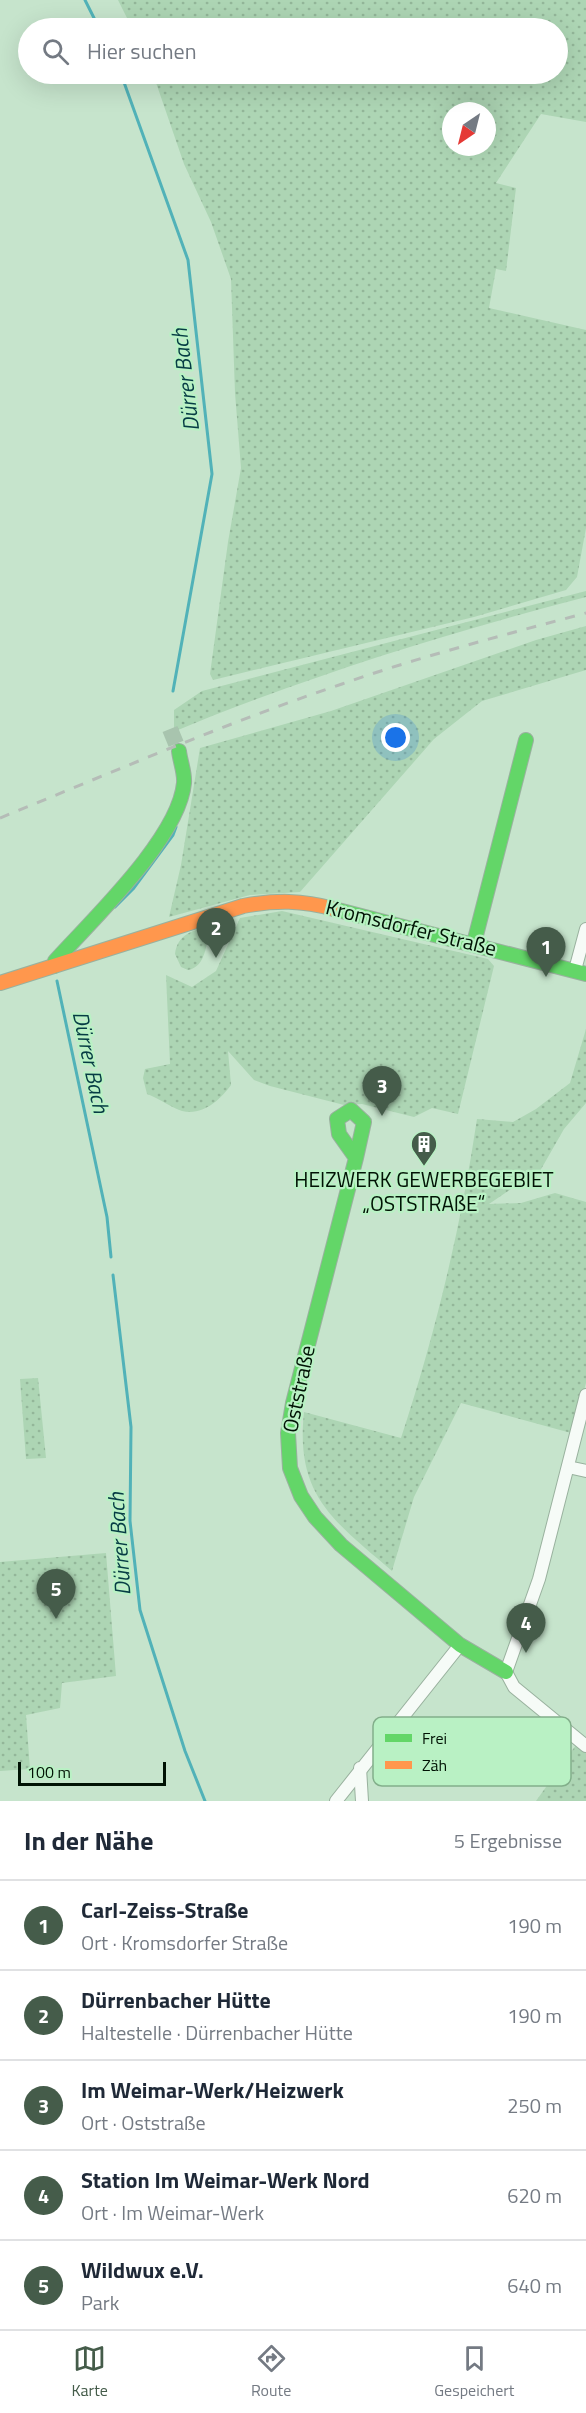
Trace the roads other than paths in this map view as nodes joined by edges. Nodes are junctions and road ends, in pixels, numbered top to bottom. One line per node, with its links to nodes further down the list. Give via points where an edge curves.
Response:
1 (526, 741): 4 (street)
2 (179, 751): 5 (street, via 184,783 163,833)
3 (586, 929): 6 (street)
4 (474, 943): 5 (street, Kromsdorfer Straße, via 305,901 275,900 243,906); 6 (street, Kromsdorfer Straße)
5 (54, 966): 7 (street, Kromsdorfer Straße)
6 (581, 972)
7 (0, 983)
8 (356, 1158): 12 (street, Oststraße, via 293,1403 288,1433 290,1468 307,1507 331,1536)
9 (586, 1395): 10 (street)
10 (568, 1467): 11 (street); 13 (street, via 539,1579)
11 (586, 1471)
12 (460, 1645): 13 (street, Oststraße); 14 (street)
13 (506, 1672): 15 (street, via 514,1687)
14 (401, 1717)
15 (551, 1717)
16 (571, 1734): 17 (street)
17 (586, 1746)
18 (373, 1752): 19 (street)
19 (360, 1768): 20 (street); 21 (street)
20 (336, 1801)
21 (362, 1801)

